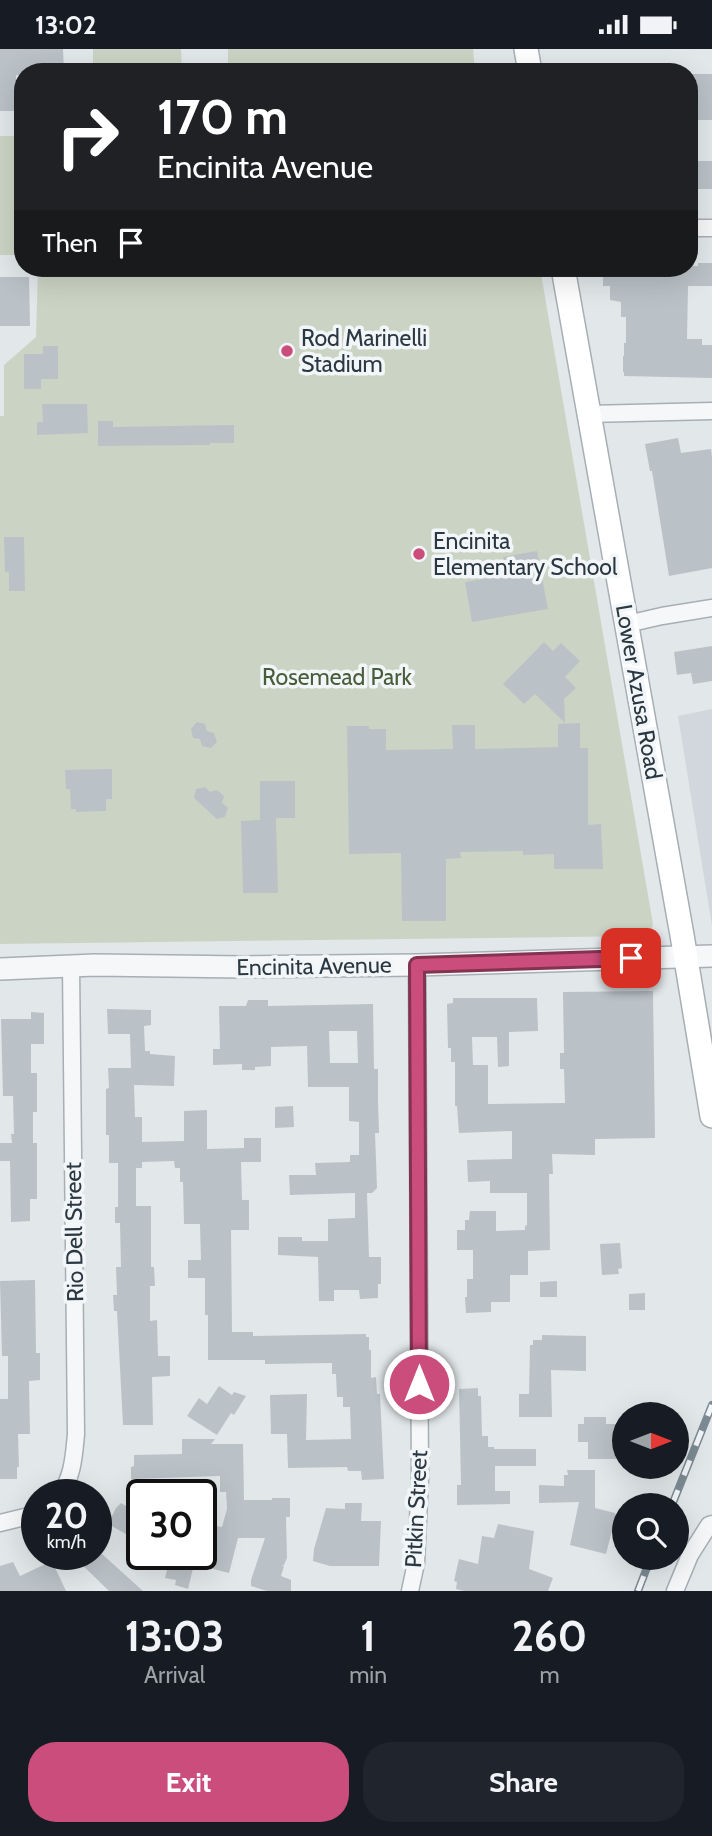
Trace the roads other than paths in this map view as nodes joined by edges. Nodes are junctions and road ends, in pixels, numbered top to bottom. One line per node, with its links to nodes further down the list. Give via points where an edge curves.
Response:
1 (565, 277): 3 (main road, Lower Azusa Road)
2 (712, 411): 3 (street)
3 (589, 414): 5 (main road, Lower Azusa Road)
4 (712, 608): 5 (street)
5 (627, 624): 7 (main road, Lower Azusa Road)
6 (712, 956): 7 (street, Encinita Avenue)
7 (686, 957): 8 (street, Encinita Avenue); 11 (main road, Lower Azusa Road)
8 (417, 965): 9 (street, Encinita Avenue); 16 (street, Pitkin Street, via 420,1477 416,1563)
9 (71, 966): 10 (street, Encinita Avenue); 12 (street, Rio Dell Street, via 76,1434)
10 (0, 969)
11 (712, 1116)
12 (68, 1479)
13 (21, 1519): 14 (street)
14 (0, 1523)
15 (712, 1524): 17 (street, via 690,1555)
16 (410, 1591)
17 (675, 1591)

